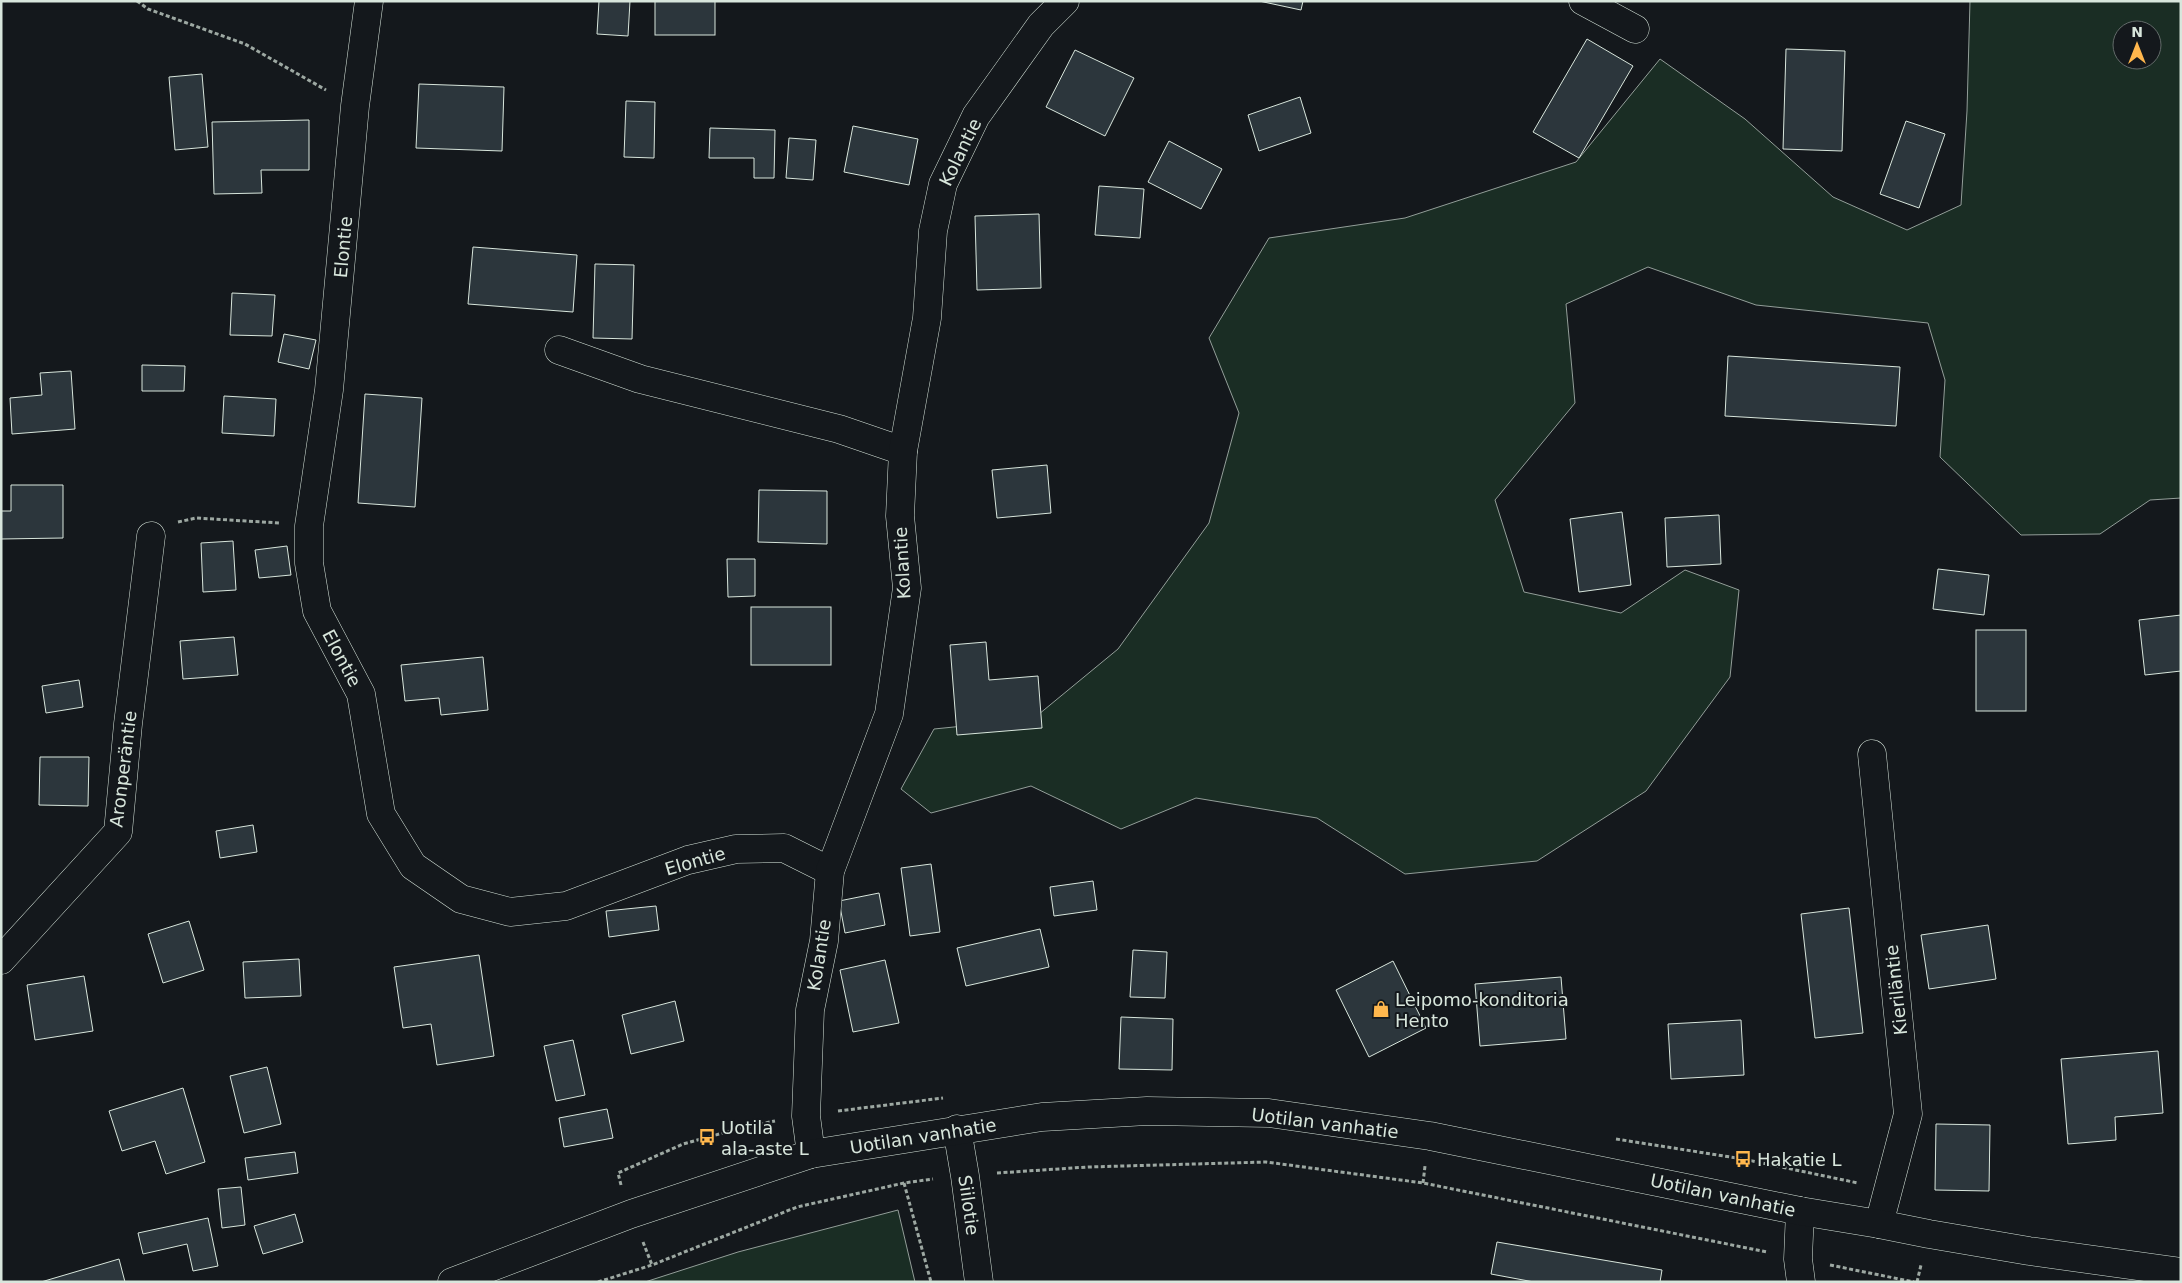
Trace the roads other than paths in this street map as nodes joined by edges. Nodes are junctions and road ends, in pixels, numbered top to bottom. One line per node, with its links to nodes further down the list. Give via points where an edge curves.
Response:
1 (369, 1): 9 (street, Elontie, via 330,380 309,526 309,563 317,611 361,694 381,814 414,866 461,899 510,912 566,906 688,860 736,849 784,848)
2 (1065, 1): 6 (street, Kolantie, via 1041,25 976,116 943,184 933,231 927,318)
3 (1583, 1): 4 (street)
4 (1635, 29)
5 (559, 350): 6 (street, via 640,379 838,429)
6 (903, 451): 9 (street, Kolantie, via 900,516 908,588 889,714)
7 (151, 536): 10 (street, Aronperäntie, via 118,832)
8 (1872, 754): 14 (street, Kieriläntie, via 1908,1114)
9 (830, 872): 12 (street, Kolantie, via 824,941 810,1010 806,1116)
10 (1, 960)
11 (957, 1130): 12 (street, Uotilan vanhatie); 13 (street, Uotilan vanhatie, via 1042,1117 1137,1112 1270,1113 1430,1136); 18 (street, Siilotie)
12 (811, 1154): 17 (street, Uotilan vanhatie, via 632,1214)
13 (1800, 1211): 14 (street, Uotilan vanhatie); 15 (street)
14 (1879, 1224): 16 (street, Uotilan vanhatie, via 2029,1251)
15 (1800, 1270)
16 (2181, 1272)
17 (452, 1282)
18 (979, 1282)

